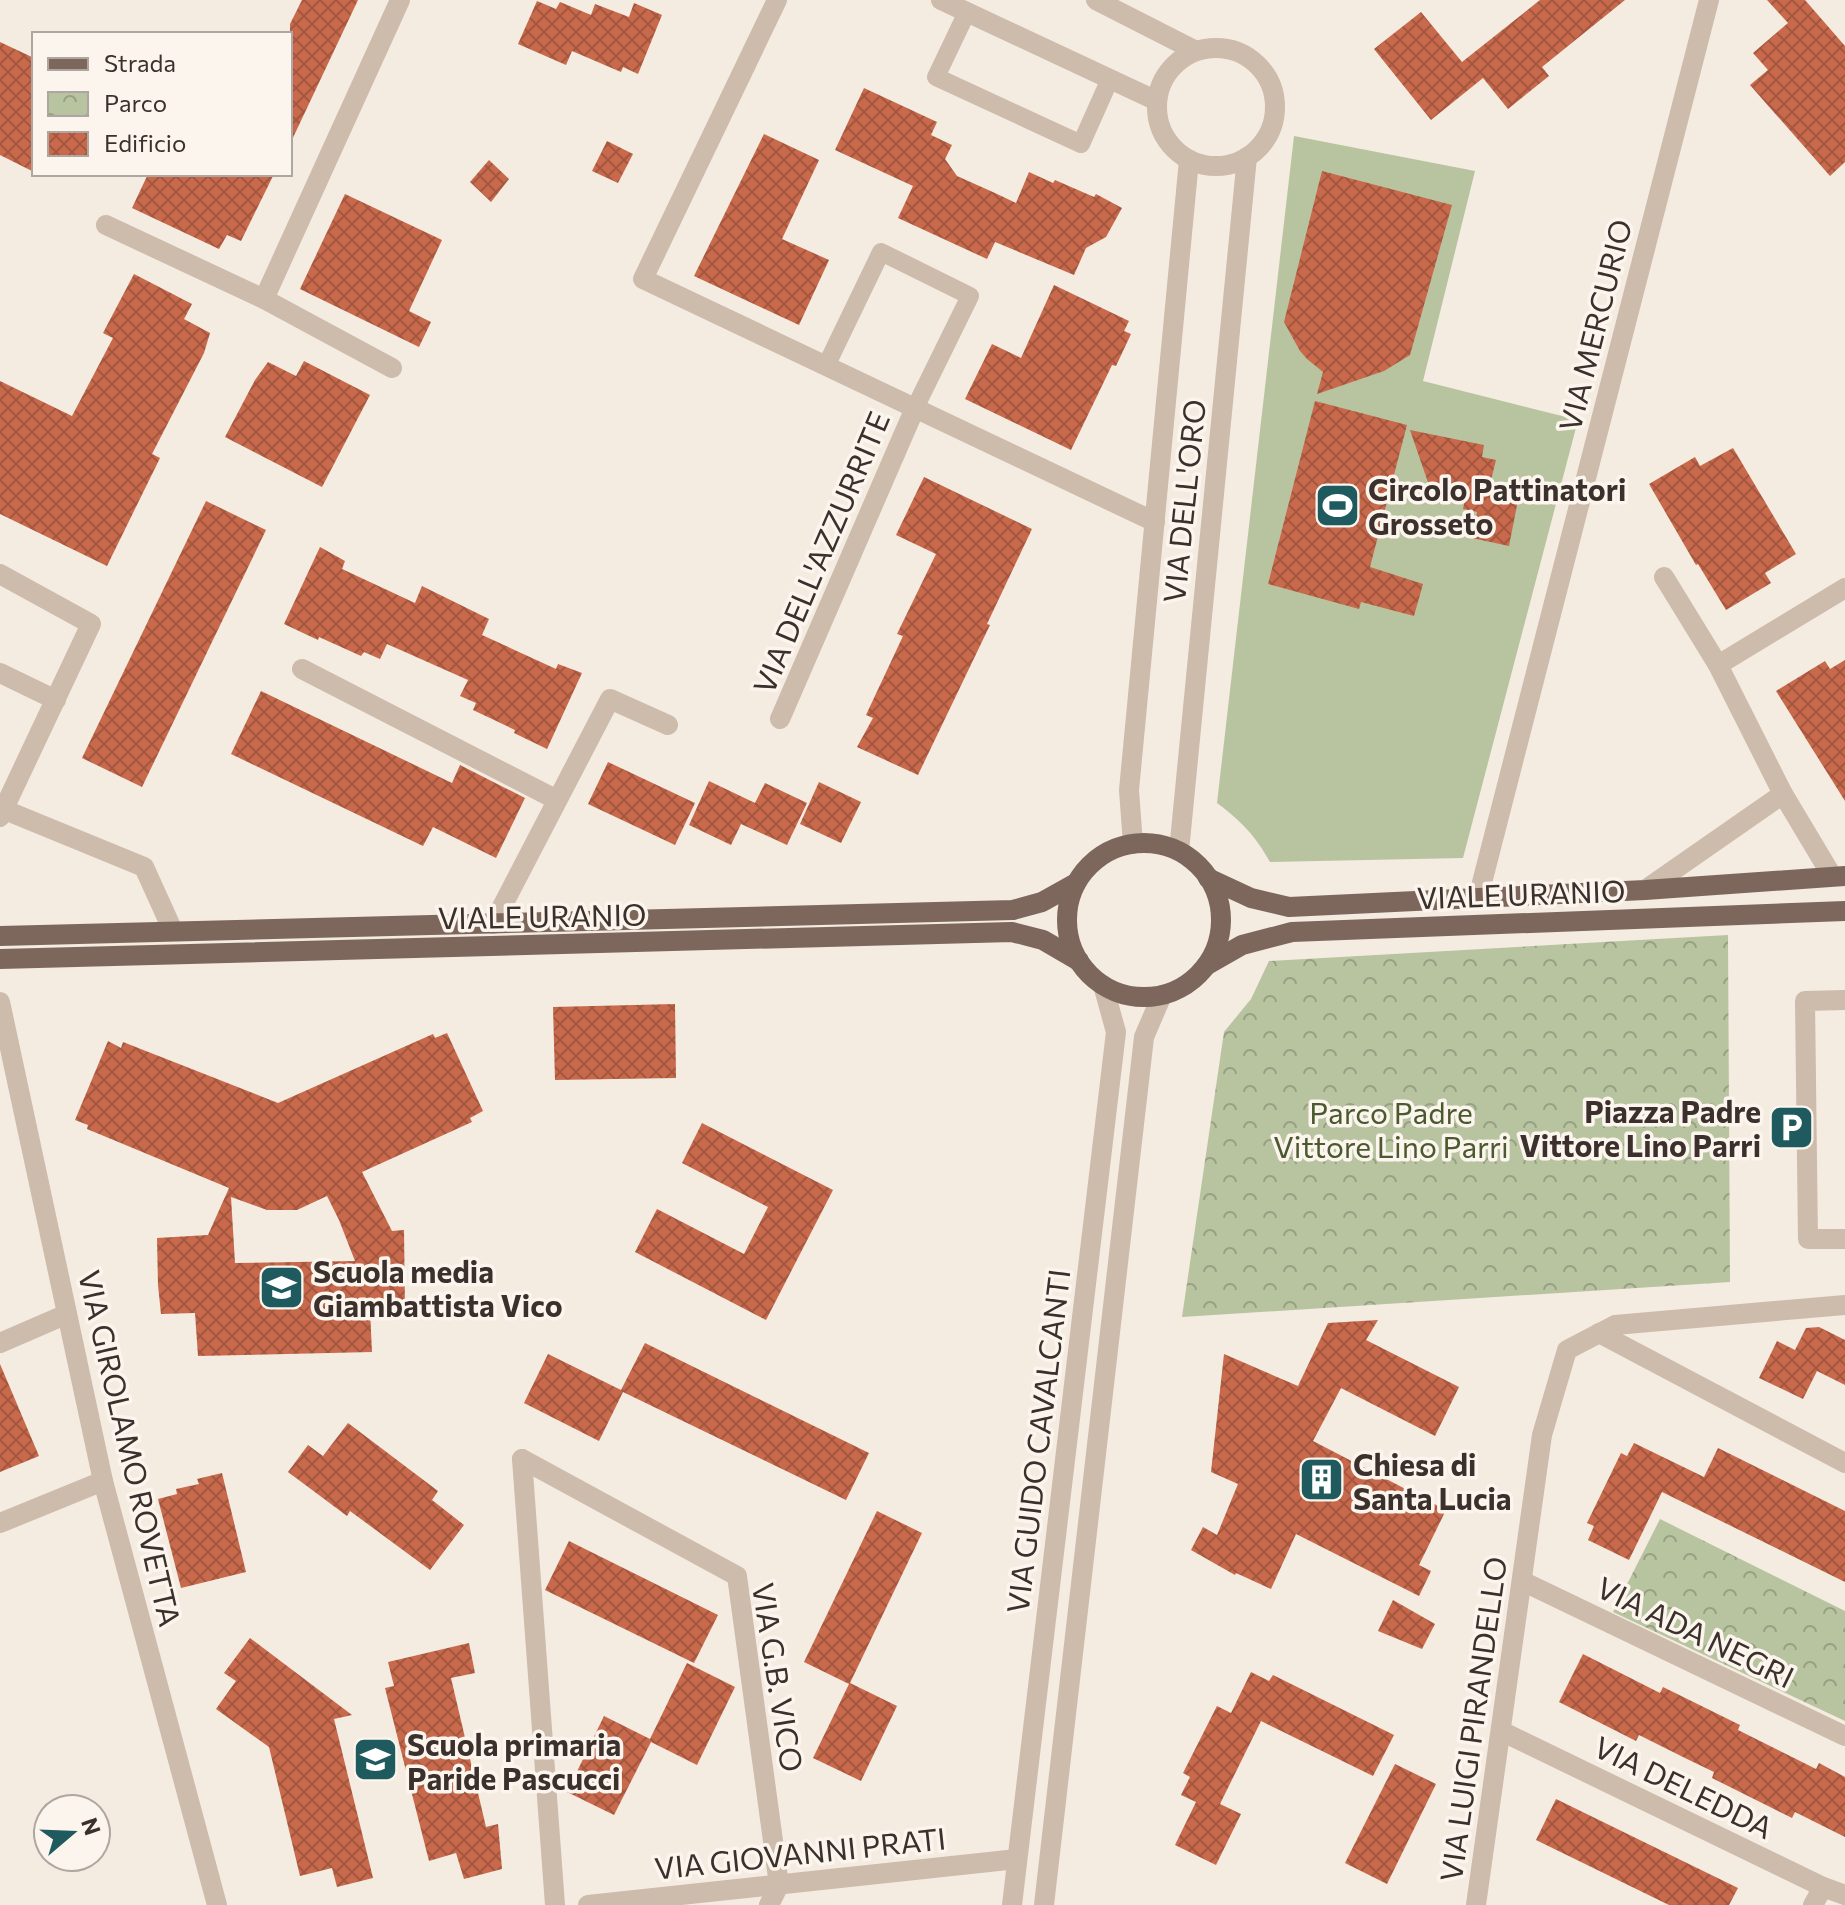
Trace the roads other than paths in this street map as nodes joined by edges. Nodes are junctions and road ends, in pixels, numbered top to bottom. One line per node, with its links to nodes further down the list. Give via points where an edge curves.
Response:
1 (400, 0): 13 (street)
2 (777, 0): 14 (street, VIA DELL'AZZURRITE, via 643,279)
3 (941, 0): 6 (street)
4 (1096, 0): 7 (street)
5 (1709, 0): 36 (street, VIA MERCURIO)
6 (967, 12): 8 (street); 8 (lane, via 936,77 1081,144)
7 (1196, 51): 9 (street, via 1169,70); 10 (street, via 1220,48 1244,54 1268,78 1274,95 1270,130)
8 (1110, 79): 9 (street)
9 (1157, 101): 11 (street, via 1164,136)
10 (1247, 157): 11 (street, via 1229,165); 31 (street, VIA DELL'ORO)
11 (1189, 160): 17 (street, VIA DELL'ORO)
12 (106, 225): 13 (street)
13 (264, 299): 15 (street)
14 (826, 366): 16 (street, VIA DELL'AZZURRITE); 16 (lane, via 881,252 970,296)
15 (392, 368)
16 (915, 408): 17 (street, VIA DELL'AZZURRITE); 25 (street, VIA DELL'AZZURRITE)
17 (1155, 522): 30 (street, VIA DELL'ORO, via 1129,790)
18 (0, 574): 24 (street, via 91,624)
19 (1664, 577): 21 (street)
20 (1845, 588): 21 (street)
21 (1718, 665): 27 (street)
22 (302, 669): 28 (street)
23 (0, 673): 24 (street)
24 (56, 700): 29 (street)
25 (780, 719)
26 (668, 725): 28 (street, via 610,699)
27 (1783, 794): 32 (street); 35 (street)
28 (557, 800): 38 (street)
29 (1, 811): 39 (street, via 144,867)
30 (1133, 844): 31 (main road); 34 (main road, via 1100,857)
31 (1179, 851): 33 (main road)
32 (1838, 876): 35 (main road, VIALE URANIO)
33 (1208, 878): 36 (main road, VIALE URANIO, via 1251,898 1289,907); 43 (main road, via 1221,922)
34 (1076, 883): 38 (main road, VIALE URANIO, via 1042,902 1013,910); 42 (main road, via 1067,922)
35 (1645, 890): 36 (main road, VIALE URANIO)
36 (1478, 898)
37 (1845, 911): 43 (main road, VIALE URANIO, via 1292,932 1242,945)
38 (493, 924): 39 (main road, VIALE URANIO)
39 (173, 931): 40 (main road, VIALE URANIO)
40 (0, 936)
41 (0, 959): 42 (main road, VIALE URANIO, via 1012,932 1043,940)
42 (1079, 961): 44 (main road)
43 (1207, 965): 45 (main road, via 1179,989)
44 (1103, 985): 45 (main road, via 1131,996); 59 (street, VIA GUIDO CAVALCANTI, via 1116,1032)
45 (1162, 995): 68 (street, VIA GUIDO CAVALCANTI, via 1144,1037)
46 (1845, 1000): 48 (street, via 1805,1001 1808,1239)
47 (0, 1002): 50 (street, VIA GIROLAMO ROVETTA)
48 (1845, 1239)
49 (1845, 1305): 51 (street, VIA LUIGI PIRANDELLO, via 1615,1325)
50 (67, 1314): 52 (street); 54 (street, VIA GIROLAMO ROVETTA)
51 (1599, 1333): 53 (street); 56 (street, VIA LUIGI PIRANDELLO, via 1567,1350 1542,1435)
52 (0, 1343)
53 (1845, 1463)
54 (103, 1481): 55 (street); 63 (street, VIA GIROLAMO ROVETTA)
55 (0, 1523)
56 (1522, 1581): 57 (street, VIA LUIGI PIRANDELLO); 58 (street, VIA ADA NEGRI)
57 (1501, 1731): 62 (street, VIA DELEDDA); 69 (street, VIA LUIGI PIRANDELLO)
58 (1845, 1736)
59 (1017, 1859): 60 (street, VIA GIOVANNI PRATI); 67 (street, VIA GUIDO CAVALCANTI)
60 (779, 1885): 64 (street, VIA G.B. VICO, via 737,1576 522,1459); 65 (street, VIA GIOVANNI PRATI); 66 (street)
61 (1845, 1895): 62 (street, VIA DELEDDA)
62 (1818, 1896)
63 (217, 1905)
64 (555, 1905)
65 (588, 1905)
66 (769, 1905)
67 (1012, 1905)
68 (1044, 1905)
69 (1476, 1905)

